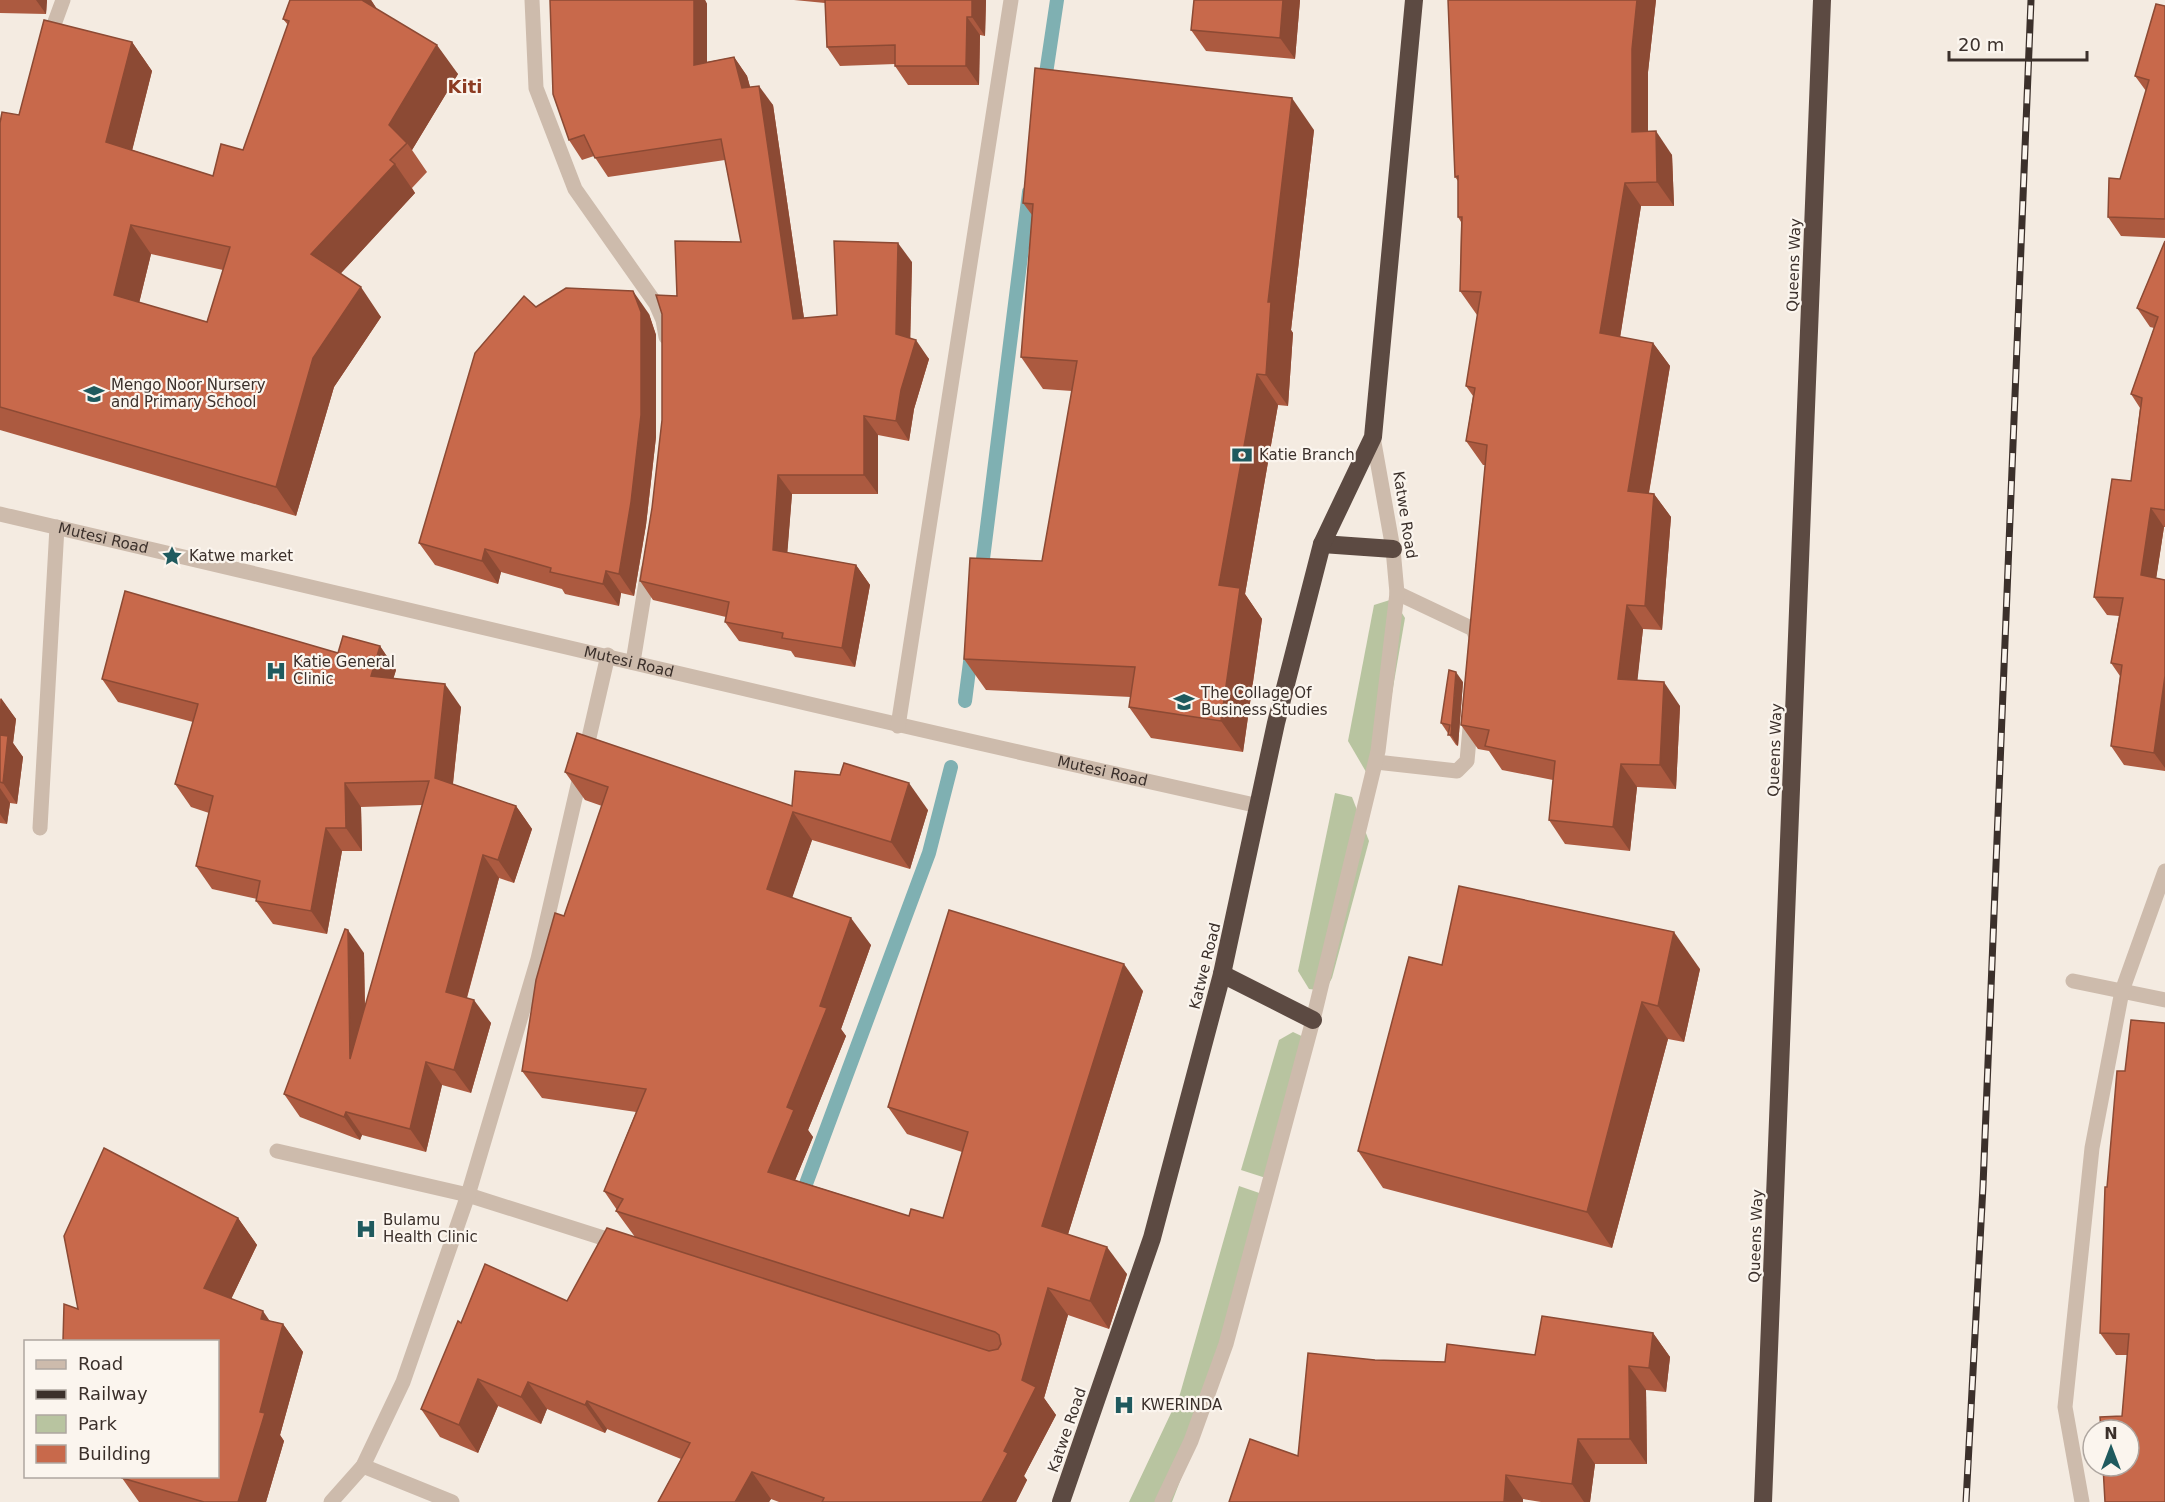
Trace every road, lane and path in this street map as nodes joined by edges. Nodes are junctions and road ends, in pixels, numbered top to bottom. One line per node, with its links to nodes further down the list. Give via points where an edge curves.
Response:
1 (63, 0): 6 (street)
2 (532, 0): 7 (street, via 536,88 575,189 656,304 666,333)
3 (1011, 0): 19 (street)
4 (1414, 0): 8 (highway, Katwe Road)
5 (1822, 0): 37 (highway, Queens Way)
6 (43, 54)
7 (666, 356)
8 (1373, 437): 11 (highway, Katwe Road); 12 (street, Katwe Road)
9 (0, 514): 10 (street, Mutesi Road)
10 (57, 527): 15 (street, Mutesi Road); 22 (street)
11 (1322, 544): 12 (highway); 21 (highway, Katwe Road)
12 (1393, 549): 14 (street, Katwe Road)
13 (650, 560): 16 (street)
14 (1397, 593): 17 (street, via 1473,629 1478,640); 20 (street, Katwe Road)
15 (608, 655): 16 (street, Mutesi Road); 30 (street, via 538,959)
16 (633, 662): 19 (street, Mutesi Road)
17 (1476, 662)
18 (1472, 706): 20 (street, via 1467,761 1462,768 1456,771)
19 (898, 726): 21 (street, Mutesi Road)
20 (1376, 762): 28 (street, Katwe Road)
21 (1259, 806): 24 (highway, Katwe Road)
22 (40, 828)
23 (2165, 871): 26 (street)
24 (1222, 974): 28 (highway); 35 (highway, Katwe Road, via 1152,1238)
25 (2073, 981): 26 (street)
26 (2122, 991): 27 (street); 38 (street, via 2092,1148 2066,1407)
27 (2165, 1000)
28 (1313, 1020): 36 (street, Katwe Road, via 1226,1344 1191,1441)
29 (277, 1151): 30 (street)
30 (468, 1195): 31 (street); 32 (street, via 403,1382)
31 (637, 1249)
32 (363, 1466): 33 (street); 34 (street)
33 (330, 1502)
34 (452, 1502)
35 (1061, 1502)
36 (1162, 1502)
37 (1763, 1502)
38 (2082, 1502)

